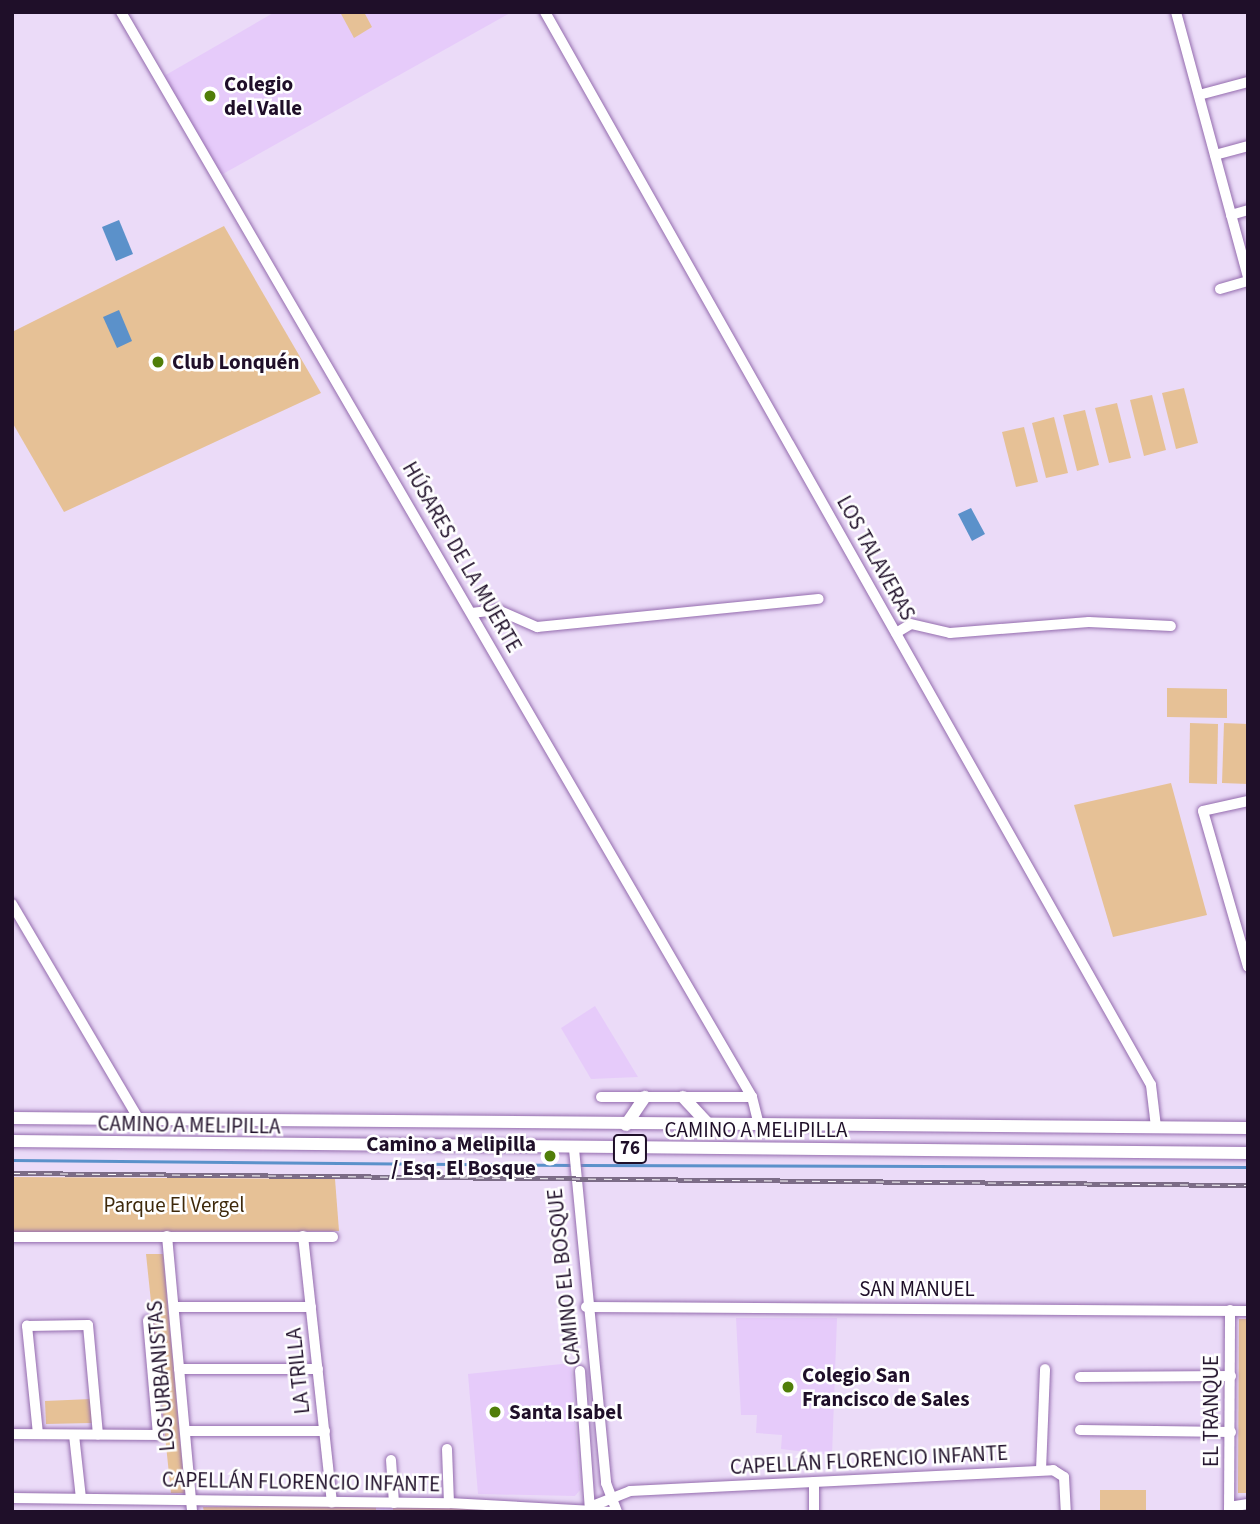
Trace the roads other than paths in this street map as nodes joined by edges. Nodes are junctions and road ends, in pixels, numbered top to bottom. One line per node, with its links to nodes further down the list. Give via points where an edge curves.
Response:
1 (121, 12): 13 (street, HÚSARES DE LA MUERTE)
2 (545, 12): 15 (street, LOS TALAVERAS)
3 (1176, 12): 5 (street)
4 (1248, 82): 5 (street)
5 (1199, 95): 7 (street)
6 (1248, 146): 7 (street)
7 (1215, 155): 9 (street)
8 (1248, 211): 9 (street)
9 (1231, 215): 10 (street)
10 (1248, 279): 11 (street)
11 (1220, 289)
12 (819, 599): 13 (street, via 537,627 498,610)
13 (472, 613): 22 (street, HÚSARES DE LA MUERTE)
14 (1171, 626): 15 (street, via 1089,622 950,634 911,624)
15 (896, 633): 28 (street, LOS TALAVERAS, via 1151,1084)
16 (1248, 801): 18 (street, via 1203,811)
17 (12, 904): 24 (street)
18 (1248, 967)
19 (601, 1097): 20 (street)
20 (645, 1097): 21 (street); 25 (main road)
21 (683, 1097): 22 (street); 26 (main road)
22 (752, 1097): 27 (street, HÚSARES DE LA MUERTE)
23 (12, 1118): 24 (main road, CAMINO A MELIPILLA / 76)
24 (139, 1120): 25 (main road, CAMINO A MELIPILLA / 76)
25 (626, 1125): 26 (main road, CAMINO A MELIPILLA / 76)
26 (710, 1126): 27 (main road, CAMINO A MELIPILLA / 76)
27 (759, 1126): 28 (main road, CAMINO A MELIPILLA / 76)
28 (1156, 1127): 29 (main road, CAMINO A MELIPILLA / 76); 32 (main road)
29 (1185, 1128): 30 (main road, CAMINO A MELIPILLA / 76); 33 (main road)
30 (1248, 1128)
31 (12, 1141): 35 (main road, CAMINO A MELIPILLA / 76)
32 (1154, 1151): 33 (main road, CAMINO A MELIPILLA / 76); 35 (main road, CAMINO A MELIPILLA / 76)
33 (1186, 1153): 34 (main road, CAMINO A MELIPILLA / 76)
34 (1248, 1153)
35 (574, 1154): 42 (street, CAMINO EL BOSQUE)
36 (167, 1236): 37 (street); 38 (street); 40 (street, LOS URBANISTAS)
37 (303, 1236): 39 (street); 41 (street, LA TRILLA)
38 (12, 1237)
39 (333, 1237)
40 (174, 1307): 41 (street); 46 (street, LOS URBANISTAS)
41 (311, 1307): 47 (street, LA TRILLA)
42 (586, 1307): 43 (street, SAN MANUEL); 52 (street, CAMINO EL BOSQUE)
43 (1230, 1310): 44 (street, SAN MANUEL); 50 (street, EL TRANQUE)
44 (1248, 1311)
45 (148, 1320): 61 (street, via 159,1435)
46 (179, 1369): 47 (street); 55 (street, LOS URBANISTAS)
47 (318, 1369): 56 (street, LA TRILLA)
48 (1045, 1369): 64 (street)
49 (580, 1371): 53 (street, CAMINO EL BOSQUE)
50 (1231, 1376): 51 (street); 57 (street, EL TRANQUE)
51 (1080, 1377)
52 (597, 1402): 53 (street); 66 (street, CAMINO EL BOSQUE)
53 (584, 1427): 75 (street, CAMINO EL BOSQUE)
54 (1080, 1430): 57 (street)
55 (185, 1431): 56 (street); 73 (street, LOS URBANISTAS)
56 (325, 1431): 70 (street, LA TRILLA)
57 (1231, 1432): 76 (street, EL TRANQUE)
58 (12, 1434): 59 (street)
59 (38, 1434): 60 (street); 61 (street, via 27,1326 88,1325)
60 (74, 1435): 61 (street); 68 (street)
61 (99, 1435)
62 (447, 1449): 71 (street)
63 (391, 1460): 74 (street)
64 (1041, 1470): 65 (street, CAPELLÁN FLORENCIO INFANTE); 80 (street, CAPELLÁN FLORENCIO INFANTE, via 1059,1472)
65 (814, 1482): 66 (street, CAPELLÁN FLORENCIO INFANTE); 79 (street)
66 (611, 1493): 75 (street); 78 (street, CAMINO EL BOSQUE)
67 (12, 1498): 68 (street, CAPELLÁN FLORENCIO INFANTE)
68 (81, 1498): 69 (street, CAPELLÁN FLORENCIO INFANTE)
69 (177, 1500): 73 (street, CAPELLÁN FLORENCIO INFANTE); 77 (street)
70 (332, 1502): 73 (street, CAPELLÁN FLORENCIO INFANTE); 74 (street, CAPELLÁN FLORENCIO INFANTE)
71 (449, 1503): 74 (street, CAPELLÁN FLORENCIO INFANTE); 75 (street, CAPELLÁN FLORENCIO INFANTE)
72 (1248, 1504): 76 (street)
73 (192, 1506)
74 (387, 1506)
75 (590, 1509): 78 (street, CAPELLÁN FLORENCIO INFANTE)
76 (1229, 1509)
77 (177, 1512)
78 (615, 1512)
79 (814, 1512)
80 (1066, 1512)

